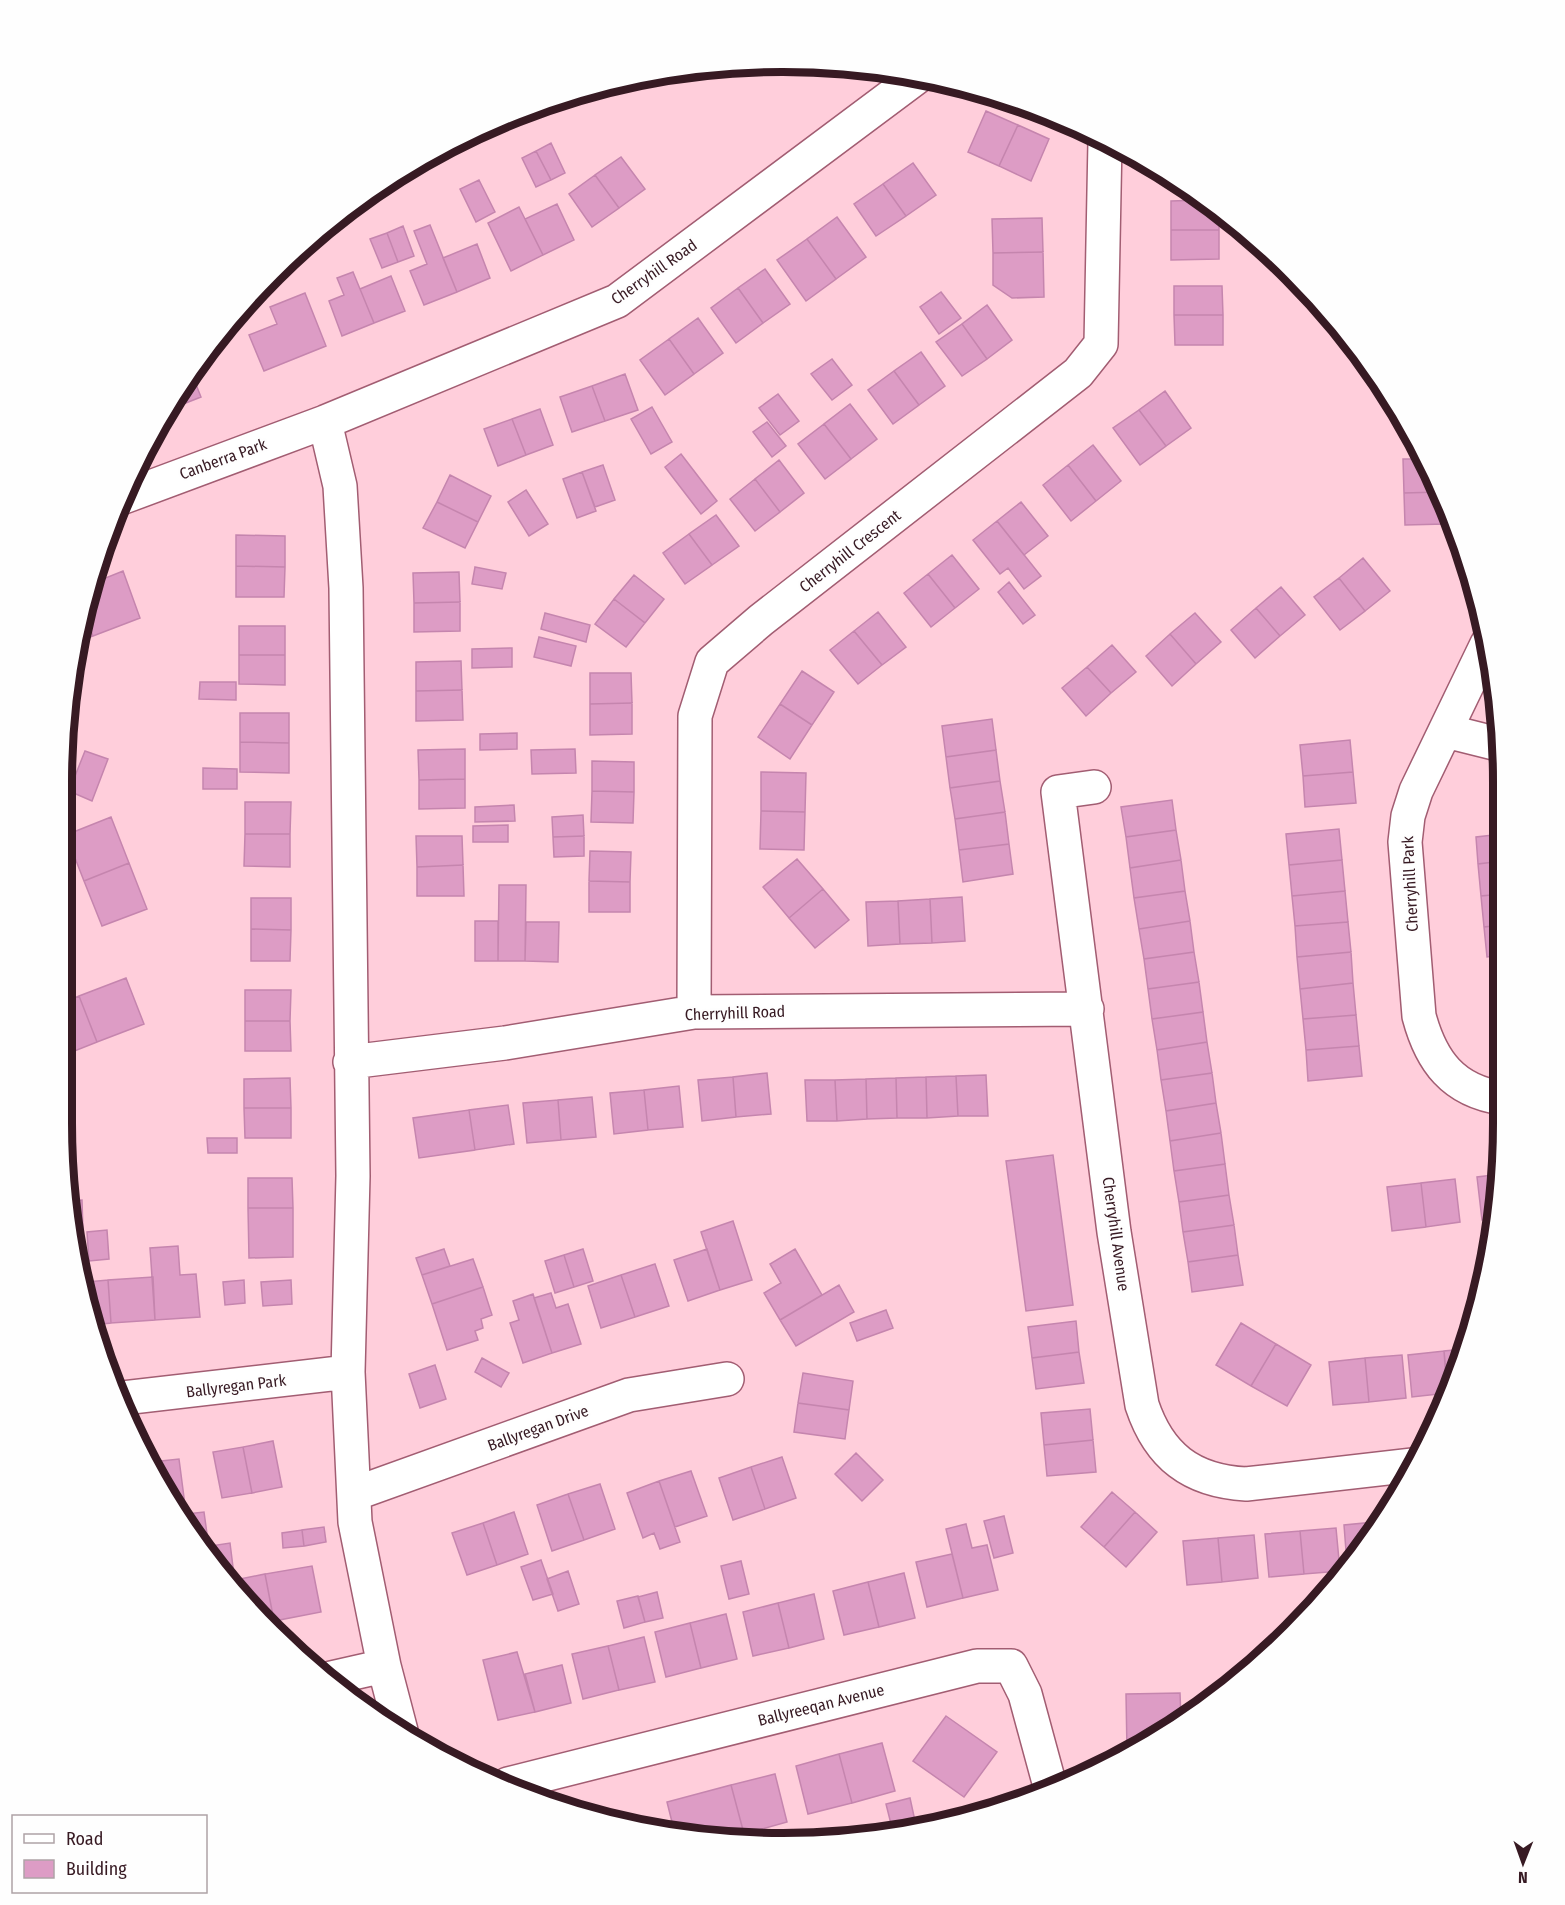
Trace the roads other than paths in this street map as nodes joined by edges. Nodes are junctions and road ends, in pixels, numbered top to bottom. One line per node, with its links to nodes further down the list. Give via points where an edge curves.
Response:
1 (908, 84): 3 (street, Cherryhill Road, via 617,301)
2 (1105, 149): 10 (street, Cherryhill Crescent, via 1101,344 1078,373 712,662 695,716)
3 (325, 422): 4 (street, Canberra Park); 11 (street, via 340,486 346,588)
4 (134, 493)
5 (1481, 656): 6 (street, Cherryhill Park)
6 (1446, 731): 7 (street); 12 (street, Cherryhill Park, via 1416,791 1407,825 1419,1016 1425,1040 1440,1065 1459,1084)
7 (1491, 742)
8 (1094, 787): 9 (street, Cherryhill Avenue, via 1058,792)
9 (1087, 1009): 10 (street, Cherryhill Road); 16 (street, Cherryhill Avenue, via 1114,1232 1142,1404 1159,1442 1190,1470 1226,1483)
10 (694, 1012): 11 (street, Cherryhill Road)
11 (350, 1062): 13 (street, via 353,1176)
12 (1493, 1097)
13 (348, 1372): 15 (street, Ballyregan Park); 17 (street)
14 (727, 1379): 17 (street, Ballyregan Drive, via 629,1395)
15 (128, 1397)
16 (1404, 1466)
17 (354, 1494): 18 (street, via 355,1522)
18 (384, 1666): 19 (street); 20 (street)
19 (338, 1676)
20 (397, 1719)
21 (1049, 1781): 22 (street, Ballyreeqan Avenue, via 1025,1694 1011,1666 977,1666)
22 (518, 1782)

